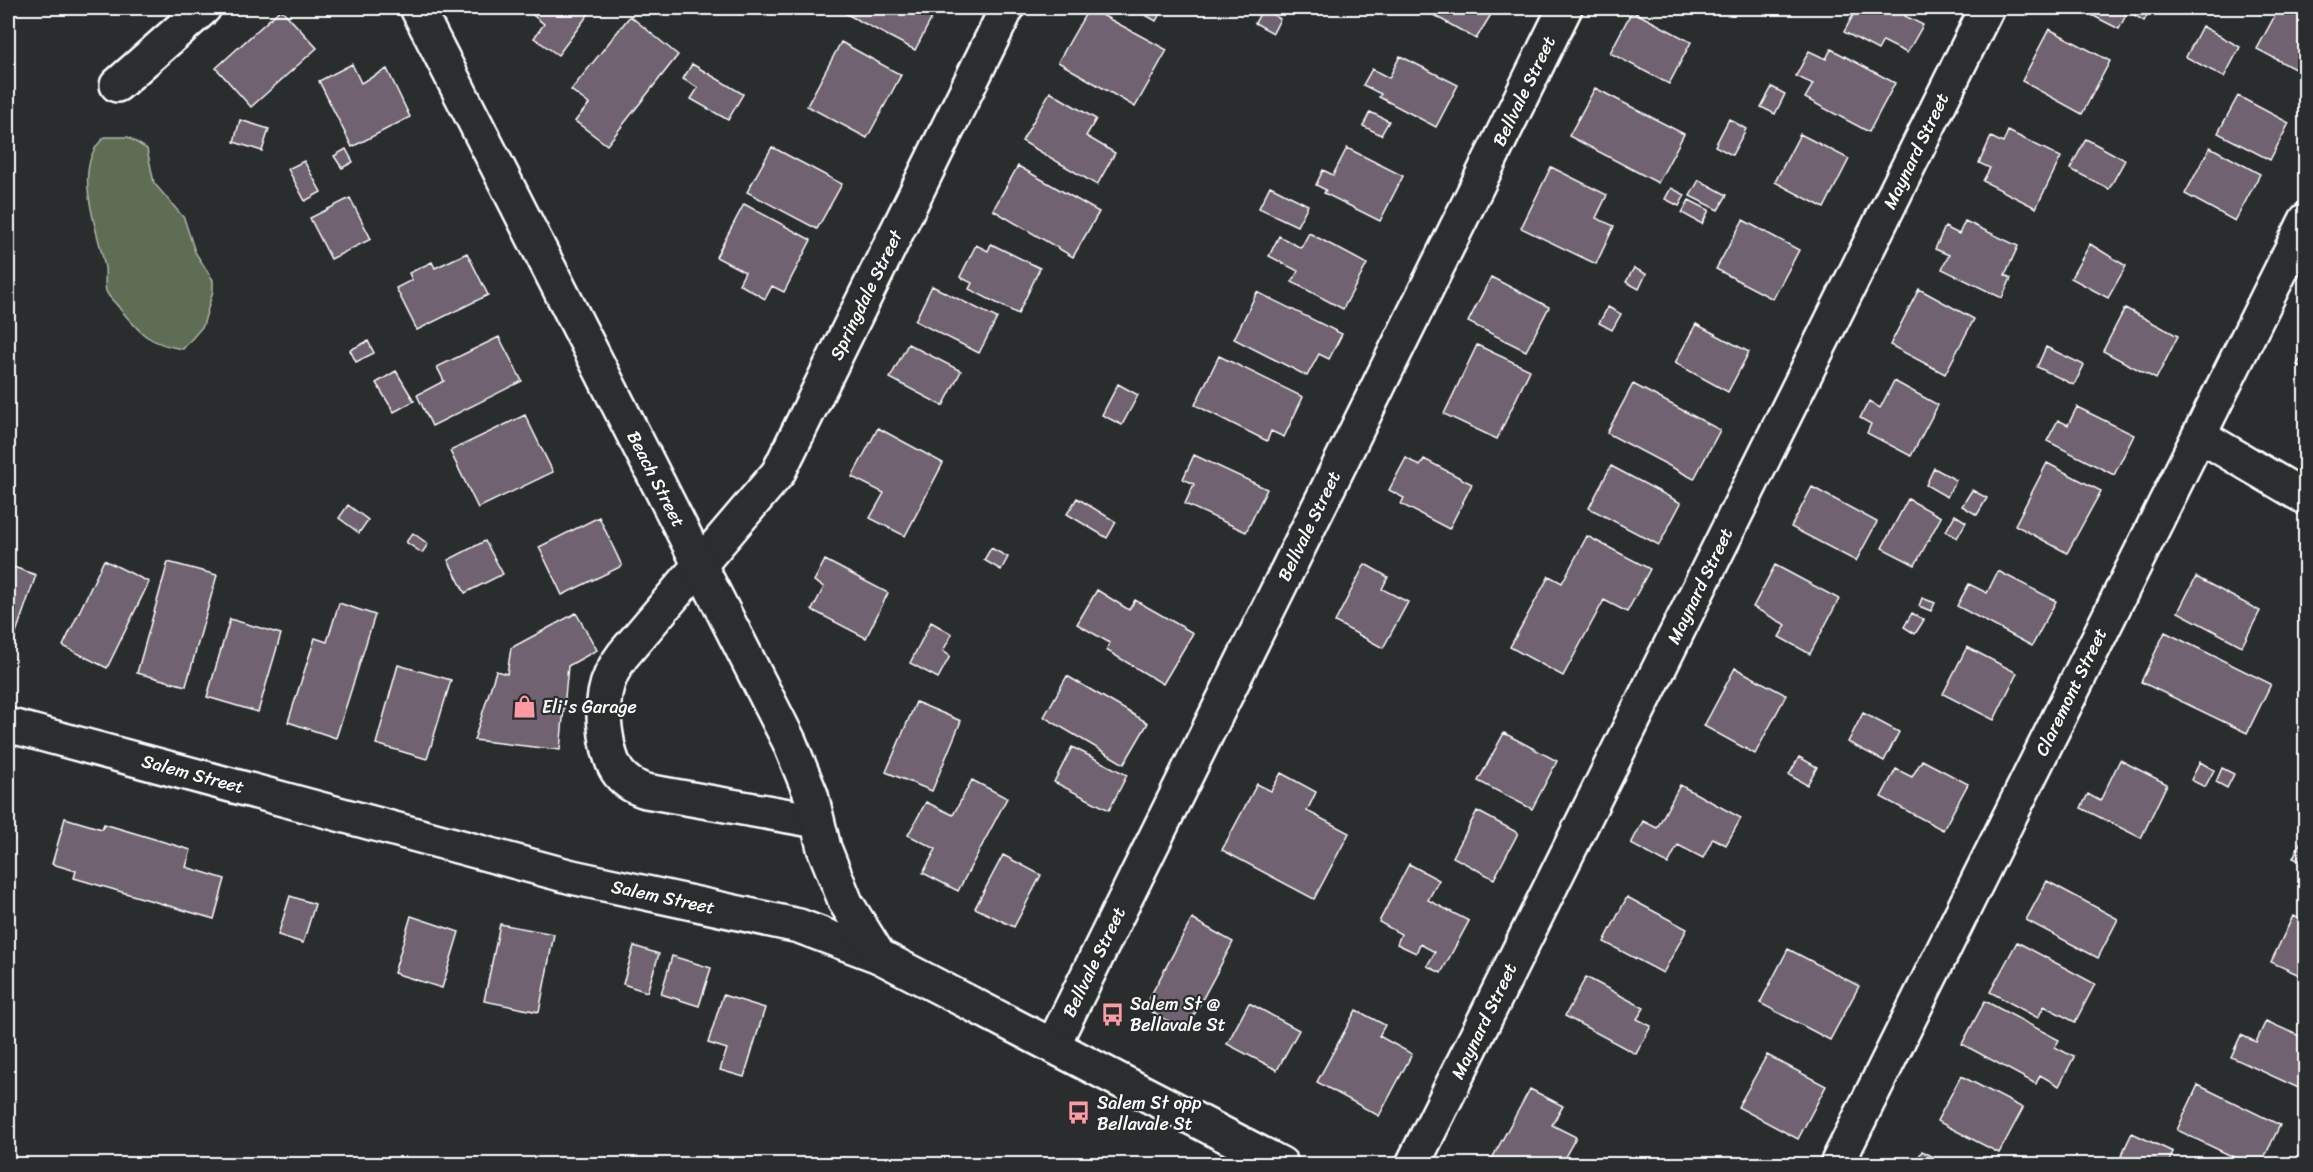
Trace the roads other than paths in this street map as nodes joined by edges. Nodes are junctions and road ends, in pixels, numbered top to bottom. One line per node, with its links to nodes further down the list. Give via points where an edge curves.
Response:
1 (204, 8): 6 (street)
2 (417, 8): 10 (street, Beach Street)
3 (1007, 8): 10 (street, Springdale Street, via 778,473)
4 (1565, 8): 14 (street, Bellvale Street)
5 (1987, 8): 16 (street, Maynard Street)
6 (117, 85)
7 (2306, 220): 8 (street, Claremont Street)
8 (2199, 435): 9 (street); 17 (street, Claremont Street)
9 (2306, 498)
10 (701, 566): 12 (street, Beach Street, via 789,741); 12 (street, Springdale Street, via 623,655 608,679 602,705 610,761 624,781 646,791)
11 (8, 725): 13 (street, Salem Street, via 572,877 799,926)
12 (818, 821): 13 (street, Beach Street, via 824,848 846,903)
13 (879, 956): 14 (street, Salem Street)
14 (1053, 1046): 15 (street, Salem Street)
15 (1281, 1164)
16 (1413, 1164)
17 (1837, 1164)

